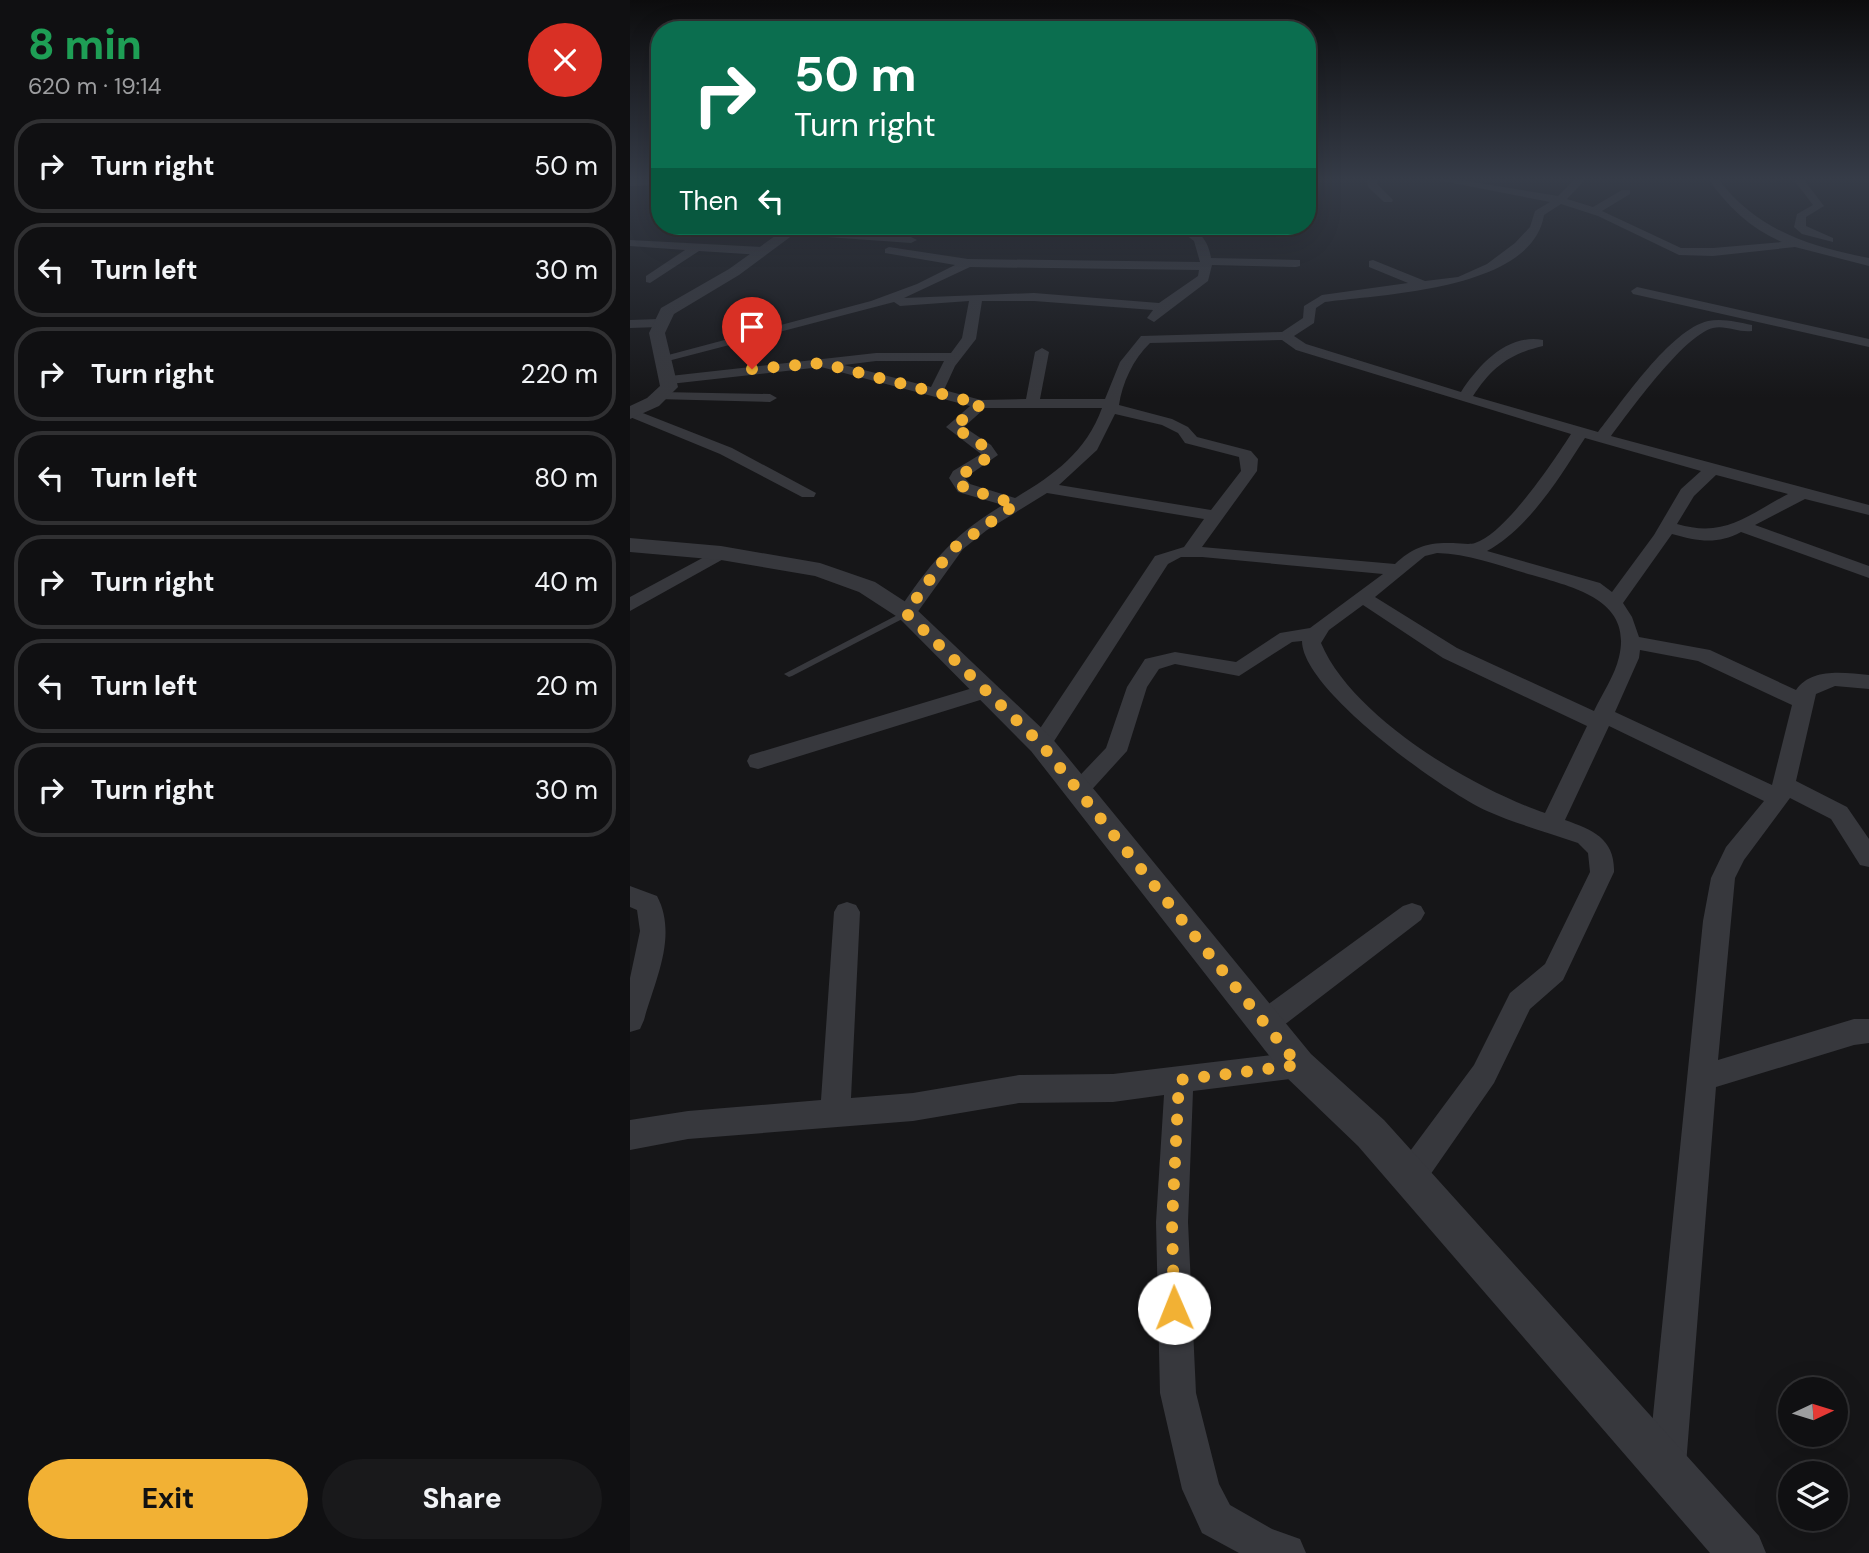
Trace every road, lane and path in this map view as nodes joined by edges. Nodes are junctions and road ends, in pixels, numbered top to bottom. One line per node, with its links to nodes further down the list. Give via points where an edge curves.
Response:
1 (689, 252): 12 (street)
2 (760, 252): 18 (street, via 674,306)
3 (897, 252): 8 (street)
4 (1204, 252): 9 (street)
5 (1509, 252): 13 (street, via 1480,274)
6 (1829, 252): 7 (street)
7 (1869, 262)
8 (968, 263): 9 (street); 16 (street)
9 (1207, 263): 10 (street); 17 (street, via 1199,284)
10 (1296, 264)
11 (1373, 264): 13 (street)
12 (650, 279)
13 (1423, 285): 21 (street, via 1322,299 1310,306 1309,320)
14 (1637, 291): 24 (street)
15 (976, 297): 16 (street); 17 (street); 26 (street, via 970,339)
16 (876, 304): 27 (street)
17 (1162, 307): 22 (street, via 1151,327)
18 (659, 323): 19 (street); 27 (street)
19 (630, 324)
20 (1756, 330): 38 (street, via 1715,324 1700,328)
21 (1286, 336): 22 (street); 33 (street, via 1293,344)
22 (1154, 337): 36 (street, via 1133,352)
23 (1538, 343): 33 (street, via 1493,359)
24 (1869, 343)
25 (1042, 352): 35 (street)
26 (956, 357): 28 (street, via 907,355); 30 (street)
27 (664, 358): 29 (street)
28 (821, 363): 29 (street); 30 (street)
29 (670, 380): 31 (street)
30 (935, 393): 34 (street)
31 (662, 396): 32 (street); 37 (street)
32 (770, 398)
33 (1464, 399): 38 (street)
34 (981, 404): 35 (street); 43 (street, via 954,427 985,447 990,456 957,478 964,488)
35 (1032, 404): 36 (street)
36 (1112, 406): 40 (street, via 1091,447); 45 (street, via 1167,422 1191,440 1250,459 1249,471)
37 (630, 413): 41 (street, via 736,456)
38 (1591, 435): 39 (street); 49 (street, via 1499,537)
39 (1712, 470): 42 (street); 47 (street, via 1687,493)
40 (1042, 487): 43 (street); 45 (street)
41 (808, 493)
42 (1803, 493): 44 (street); 46 (street)
43 (1016, 504): 57 (street, via 951,550)
44 (1869, 510)
45 (1215, 516): 50 (street)
46 (1741, 526): 47 (street, via 1710,537); 53 (street)
47 (1667, 527): 55 (street)
48 (630, 545): 51 (street)
49 (1463, 550): 52 (street, via 1427,549); 55 (street, via 1593,587)
50 (1189, 552): 52 (street); 65 (street, via 1161,560)
51 (721, 553): 56 (street); 57 (street, via 820,570 867,587)
52 (1400, 569): 54 (street)
53 (1869, 572)
54 (1363, 597): 58 (street); 64 (street, via 1461,659)
55 (1614, 603): 59 (street, via 1628,626)
56 (630, 605)
57 (906, 613): 60 (lane); 62 (street)
58 (1315, 633): 67 (street, via 1287,637 1239,669 1175,658 1152,664 1137,687 1115,751); 69 (street, via 1313,657 1324,673 1427,764 1493,803)
59 (1631, 642): 63 (street, via 1703,654); 64 (street, via 1629,658)
60 (789, 674)
61 (1869, 682): 63 (street, via 1813,683)
62 (986, 691): 65 (street); 66 (street)
63 (1803, 702): 68 (street)
64 (1602, 719): 68 (street); 69 (street)
65 (1041, 744): 67 (street)
66 (758, 761)
67 (1078, 789): 75 (street)
68 (1781, 791): 70 (street, via 1839,813); 78 (street, via 1723,878)
69 (1552, 824): 82 (street, via 1598,846 1602,872 1554,972 1520,1001 1484,1074)
70 (1869, 858)
71 (630, 896): 74 (street, via 648,903 654,916)
72 (847, 912): 80 (street)
73 (1412, 914): 75 (street)
74 (630, 1020)
75 (1265, 1023): 77 (street)
76 (1869, 1031): 78 (street)
77 (1298, 1065): 79 (street); 82 (street, via 1371,1133)
78 (1702, 1078): 83 (street)
79 (1179, 1080): 80 (street, via 1113,1088 1019,1089 913,1107); 84 (street, via 1172,1223 1178,1393 1201,1489 1216,1518)
80 (835, 1113): 81 (street, via 688,1125)
81 (630, 1135)
82 (1410, 1177): 83 (street)
83 (1667, 1465): 85 (street)
84 (1286, 1553)
85 (1742, 1553)

